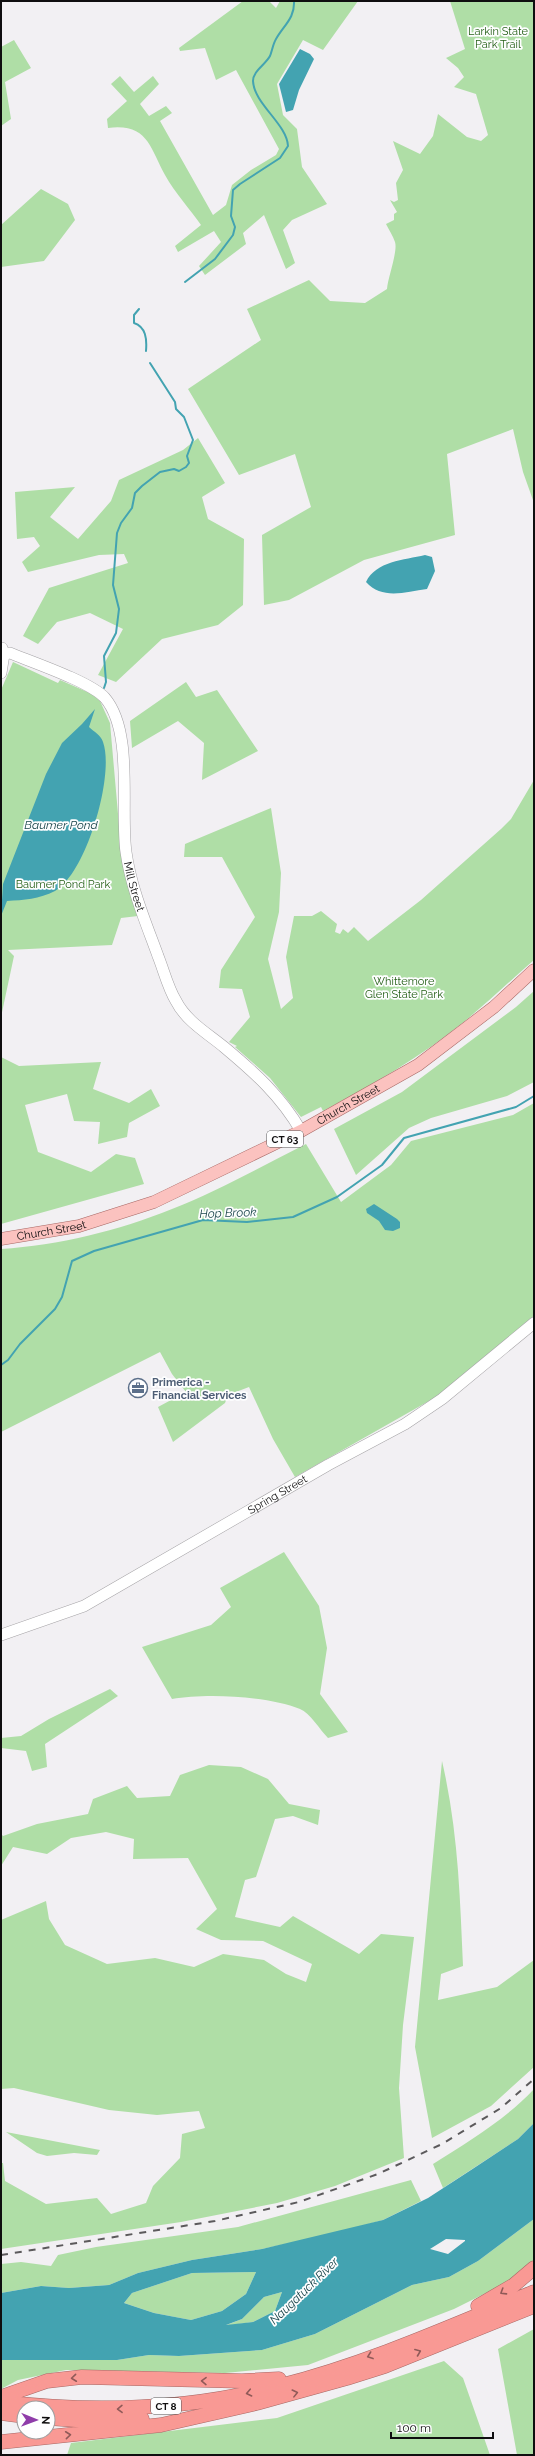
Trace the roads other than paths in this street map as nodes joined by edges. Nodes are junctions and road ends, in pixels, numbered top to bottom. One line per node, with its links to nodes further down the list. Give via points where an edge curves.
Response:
1 (3, 650): 2 (street); 4 (street, Mill Street, via 71,679 103,696 108,702 116,720 122,748 123,825 128,862 137,897 170,989 185,1014 266,1083 282,1101)
2 (1, 673)
3 (534, 970): 4 (main road, Church Street / CT 63, via 494,1006 418,1065)
4 (301, 1131): 5 (main road, Church Street / CT 63, via 154,1202 79,1226)
5 (1, 1239)
6 (534, 1323): 7 (street, Spring Street, via 442,1399 405,1424 328,1465 84,1606)
7 (1, 1635)
8 (534, 2268): 11 (highway, one-way to 11, via 493,2298)
9 (534, 2292): 11 (highway, CT 8)
10 (534, 2306): 15 (highway, CT 8, one-way to 10, via 385,2366)
11 (406, 2343): 12 (highway, CT 8, one-way to 12)
12 (327, 2371): 13 (highway, one-way to 13, via 287,2379 242,2381 82,2377 47,2381); 14 (highway, CT 8, one-way to 14, via 280,2386 175,2406 74,2409)
13 (1, 2397)
14 (1, 2402)
15 (257, 2403): 18 (highway, CT 8, via 155,2418 90,2421); 19 (highway, one-way to 15, via 161,2425)
16 (1, 2413): 17 (highway)
17 (16, 2415)
18 (56, 2419)
19 (1, 2442)

